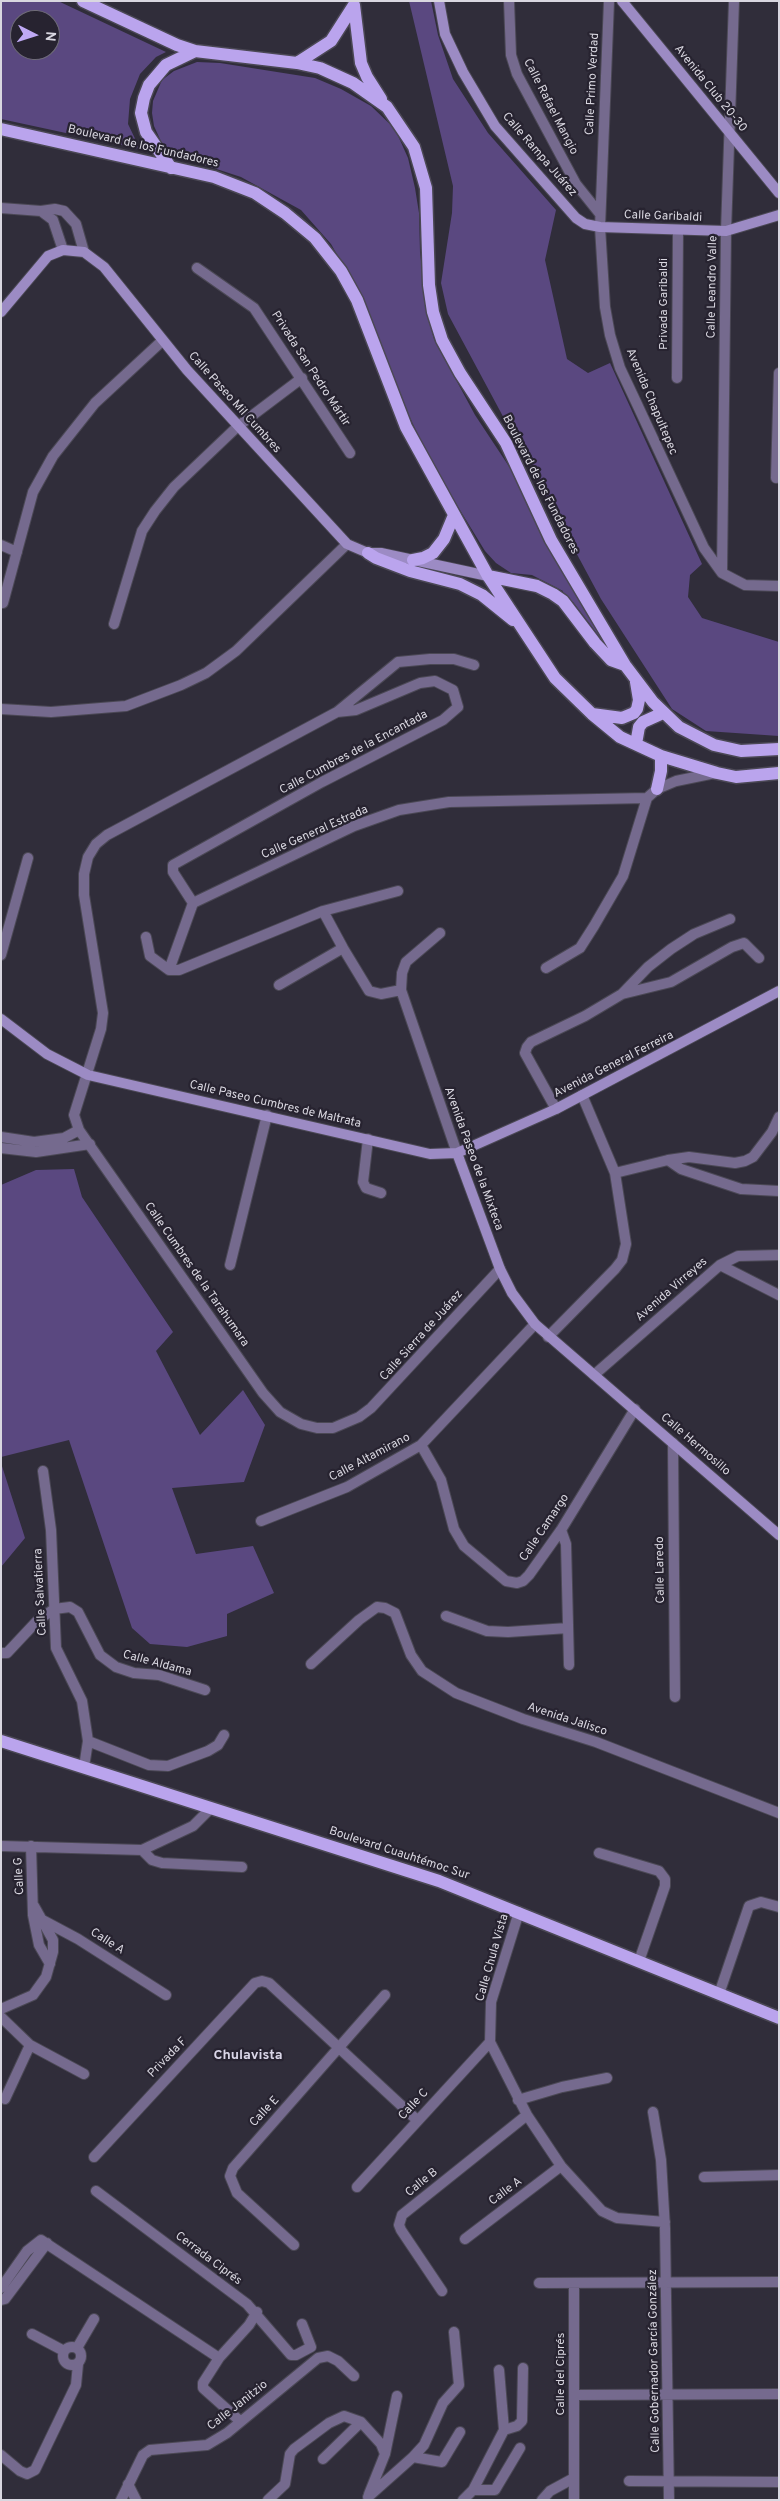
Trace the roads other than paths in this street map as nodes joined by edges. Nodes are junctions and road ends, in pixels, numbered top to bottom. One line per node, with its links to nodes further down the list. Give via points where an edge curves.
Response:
1 (83, 1): 8 (main road, Boulevard de los Fundadores, via 177,46)
2 (439, 1): 19 (street, Calle Rampa Juárez, via 445,34 495,126 576,218)
3 (510, 1): 17 (street, Calle Rafael Mangio, via 511,55 517,74 576,184)
4 (609, 1): 17 (street, Calle Primo Verdad)
5 (622, 1): 12 (street, Avenida Club 20-30)
6 (734, 1): 12 (street, Calle Leandro Valle)
7 (354, 3): 9 (main road, via 331,41); 10 (main road, via 361,63)
8 (195, 51): 9 (main road, Boulevard de los Fundadores); 13 (main road, via 166,65 149,85 144,98 141,113 146,132)
9 (297, 63): 10 (main road, Boulevard de los Fundadores, via 320,68 353,83)
10 (387, 107): 46 (main road, Boulevard de los Fundadores, via 414,147 426,188 429,285 442,340 506,443 551,540)
11 (1, 129): 13 (main road, Boulevard de los Fundadores)
12 (728, 132): 14 (street, Avenida Club 20-30); 21 (street, Calle Leandro Valle)
13 (171, 168): 33 (main road, Boulevard de los Fundadores, via 214,177 255,193 315,238 341,271 357,300 406,427)
14 (779, 193)
15 (1, 208): 16 (street)
16 (41, 211): 22 (street, via 53,220); 23 (street, via 54,208 69,214 78,229)
17 (600, 214): 19 (street, Calle Primo Verdad)
18 (779, 215): 21 (street, Calle Garibaldi)
19 (600, 227): 20 (street, Calle Garibaldi); 39 (street, Avenida Chapultepec, via 605,307 620,368 704,548)
20 (678, 230): 21 (street, Calle Garibaldi); 29 (street, Privada Garibaldi)
21 (726, 231): 39 (street, Calle Leandro Valle)
22 (63, 250): 23 (street); 25 (street, via 41,262)
23 (84, 252): 26 (street, Calle Paseo Mil Cumbres, via 104,267)
24 (197, 268): 28 (street, Privada San Pedro Mártir, via 254,308)
25 (1, 312)
26 (162, 341): 30 (street, Calle Paseo Mil Cumbres); 36 (street, via 95,403 52,456 33,492)
27 (779, 372): 32 (street)
28 (302, 378): 30 (street); 31 (street, Privada San Pedro Mártir)
29 (676, 378)
30 (237, 427): 34 (street, Calle Paseo Mil Cumbres); 43 (street, via 174,487 142,531)
31 (350, 453)
32 (776, 478)
33 (454, 515): 38 (main road, via 444,539 433,552); 40 (main road, Boulevard de los Fundadores)
34 (347, 544): 37 (street, Calle Paseo Mil Cumbres); 48 (street, via 236,651 206,673 181,685 126,706 51,712)
35 (1, 545): 36 (street)
36 (17, 552): 42 (street)
37 (368, 553): 38 (street, Calle Paseo Mil Cumbres); 44 (main road, via 410,571 460,584 482,595)
38 (413, 560): 40 (street, Calle Paseo Mil Cumbres)
39 (722, 573): 41 (street, via 745,585)
40 (488, 576): 44 (main road, Boulevard de los Fundadores); 46 (main road, via 537,586 553,594 563,601 611,660)
41 (779, 586)
42 (3, 602)
43 (114, 624)
44 (524, 630): 51 (main road, Boulevard de los Fundadores, via 555,678)
45 (474, 665): 49 (street, Calle Cumbres de la Encantada, via 454,659 398,662)
46 (625, 665): 47 (main road, Boulevard de los Fundadores)
47 (635, 678): 50 (main road, Boulevard de los Fundadores); 51 (main road, via 639,700 634,713 622,718)
48 (1, 709)
49 (337, 712): 61 (street, Calle Cumbres de la Encantada, via 356,710 420,683 435,681 453,690 458,707 443,720 322,782 173,865 173,872); 76 (street, Calle Cumbres de la Encantada, via 107,835 96,844 88,857 84,895 102,1013 101,1029)
50 (663, 713): 52 (main road, via 643,722); 53 (main road, Boulevard de los Fundadores, via 679,727 714,745 741,751)
51 (592, 714): 52 (main road, Boulevard de los Fundadores, via 620,737)
52 (636, 744): 54 (main road, Boulevard de los Fundadores)
53 (779, 749)
54 (661, 756): 55 (main road, Boulevard de los Fundadores); 57 (main road)
55 (717, 773): 56 (main road, Boulevard de los Fundadores, via 736,776); 57 (street, via 691,777)
56 (779, 773)
57 (657, 789): 58 (street)
58 (648, 798): 61 (street, Calle General Estrada, via 448,802 399,810 354,826); 69 (street, via 623,876 594,926 580,948)
59 (28, 858): 67 (street)
60 (398, 891): 62 (street)
61 (194, 903): 70 (street)
62 (323, 910): 66 (street); 70 (street)
63 (730, 919): 74 (street, via 694,934 672,949)
64 (440, 934): 72 (street, Avenida Paseo de la Mixteca, via 406,962)
65 (146, 937): 70 (street, via 150,956)
66 (343, 948): 71 (street); 72 (street, via 369,990 381,994)
67 (1, 955)
68 (759, 958): 74 (street, via 744,943 671,982)
69 (546, 968)
70 (171, 970)
71 (279, 986)
72 (401, 990): 86 (street, Avenida Paseo de la Mixteca)
73 (779, 992): 77 (street, Avenida General Ferreira)
74 (622, 994): 78 (street, via 526,1047 526,1053)
75 (1, 1019): 76 (street, Calle Paseo Cumbres de Maltrata, via 47,1054)
76 (88, 1075): 79 (street, Calle Paseo Cumbres de Maltrata); 81 (street, Calle Cumbres de la Tarahumara, via 74,1110)
77 (582, 1095): 78 (street, Avenida General Ferreira); 88 (street)
78 (556, 1109): 86 (street, Avenida General Ferreira)
79 (267, 1115): 83 (street, Calle Paseo Cumbres de Maltrata); 92 (street)
80 (779, 1117): 87 (street, via 753,1157 745,1161 735,1163 689,1157)
81 (79, 1130): 82 (street, via 64,1138 34,1142); 84 (street, Calle Cumbres de la Tarahumara)
82 (1, 1137)
83 (368, 1139): 86 (street, Calle Paseo Cumbres de Maltrata, via 430,1154); 90 (street, via 363,1182 366,1188)
84 (90, 1144): 85 (street, via 36,1152); 100 (street, Calle Cumbres de la Tarahumara, via 263,1393 280,1412 301,1424 317,1428 332,1428)
85 (1, 1148)
86 (457, 1154): 94 (street, Avenida Paseo de la Mixteca)
87 (668, 1160): 88 (street); 89 (street, via 681,1169 741,1189)
88 (615, 1173): 97 (street, via 626,1244 622,1260)
89 (779, 1191)
90 (381, 1193)
91 (779, 1255): 93 (street, Avenida Virreyes, via 738,1256)
92 (230, 1265)
93 (720, 1265): 95 (street); 98 (street, Avenida Virreyes)
94 (500, 1269): 96 (street, Avenida Paseo de la Mixteca, via 512,1293); 100 (street, Calle Sierra de Juárez, via 391,1388)
95 (779, 1295)
96 (535, 1324): 97 (street, Avenida Paseo de la Mixteca); 102 (street, Calle Altamirano)
97 (548, 1337): 98 (street, Avenida Paseo de la Mixteca)
98 (594, 1375): 99 (street, Calle Hermosillo)
99 (635, 1409): 101 (street, Calle Hermosillo); 105 (street, Calle Camargo)
100 (359, 1417)
101 (673, 1443): 106 (street, Calle Hermosillo); 114 (street, Calle Laredo)
102 (421, 1445): 104 (street, Calle Altamirano, via 347,1487); 105 (street, Calle Camargo, via 441,1480 454,1529 464,1546 506,1581 524,1581)
103 (42, 1470): 107 (street, Calle Salvatierra, via 50,1530)
104 (261, 1521)
105 (561, 1530): 109 (street, via 566,1544)
106 (779, 1535)
107 (54, 1609): 110 (street, via 37,1621 7,1653); 113 (street, Calle Aldama, via 70,1608 78,1612 100,1654 116,1667 134,1673 159,1675); 117 (street, Calle Salvatierra, via 56,1648 82,1701)
108 (446, 1616): 109 (street, via 487,1631)
109 (568, 1628): 112 (street)
110 (1, 1653)
111 (311, 1664): 120 (street, Avenida Jalisco, via 359,1620 377,1607 385,1608 395,1613 411,1655 422,1671 456,1693)
112 (569, 1665)
113 (205, 1690)
114 (675, 1697)
115 (224, 1734): 117 (street, via 218,1745 208,1751 168,1766 149,1765)
116 (1, 1741): 118 (main road, Boulevard Cuauhtémoc Sur)
117 (88, 1741): 118 (street, Calle Salvatierra)
118 (84, 1767): 119 (main road, Boulevard Cuauhtémoc Sur)
119 (210, 1809): 123 (street, via 193,1826); 128 (main road, Boulevard Cuauhtémoc Sur, via 386,1862)
120 (779, 1812)
121 (1, 1846): 122 (street)
122 (31, 1846): 123 (street); 127 (street, Calle G)
123 (142, 1850): 125 (street, via 152,1860 162,1863)
124 (599, 1853): 129 (street, via 659,1871 665,1879)
125 (242, 1867)
126 (779, 1907): 131 (street, via 761,1902 749,1906)
127 (36, 1912): 130 (street, via 39,1945); 130 (street, via 53,1940); 132 (street, Calle A)
128 (519, 1912): 129 (main road, Boulevard Cuauhtémoc Sur); 137 (street, Calle Chula Vista, via 491,2002)
129 (639, 1961): 131 (main road, Boulevard Cuauhtémoc Sur)
130 (50, 1964): 134 (street, via 34,1995)
131 (718, 1994): 136 (main road, Boulevard Cuauhtémoc Sur)
132 (166, 1995)
133 (385, 1995): 139 (street, Calle E)
134 (1, 2009)
135 (1, 2017): 138 (street)
136 (779, 2018)
137 (490, 2042): 143 (street, Calle Chula Vista); 146 (street, Calle C)
138 (30, 2045): 140 (street); 142 (street)
139 (340, 2049): 146 (street); 147 (street, Privada F, via 269,1984 255,1982); 156 (street, Calle E, via 246,2150 230,2176 237,2193)
140 (84, 2074)
141 (607, 2078): 143 (street)
142 (5, 2099)
143 (518, 2100): 145 (street, Calle Chula Vista)
144 (653, 2112): 153 (street, Calle Gobernador García González, via 661,2160)
145 (527, 2116): 148 (street, Calle Chula Vista); 162 (street, Calle B, via 402,2215 401,2230)
146 (417, 2120): 151 (street, Calle C)
147 (94, 2157)
148 (561, 2166): 153 (street, Calle Chula Vista, via 608,2215); 154 (street, Calle A)
149 (779, 2175): 150 (street)
150 (704, 2177)
151 (357, 2187)
152 (96, 2191): 164 (street, Cerrada Ciprés)
153 (665, 2222): 160 (street, Calle Gobernador García González)
154 (465, 2239)
155 (47, 2243): 161 (street, via 40,2240 27,2251); 163 (street); 172 (street)
156 (294, 2244)
157 (779, 2282): 160 (street)
158 (539, 2283): 159 (street)
159 (574, 2283): 160 (street); 180 (street, Calle del Ciprés)
160 (666, 2283): 178 (street, Calle Gobernador García González)
161 (1, 2288)
162 (442, 2291)
163 (1, 2300)
164 (257, 2312): 169 (street, Cerrada Ciprés, via 291,2355); 172 (street)
165 (94, 2319): 170 (street)
166 (302, 2324): 169 (street)
167 (454, 2332): 189 (street, via 459,2385 443,2403 424,2445)
168 (32, 2334): 171 (street)
169 (311, 2347): 173 (street)
170 (77, 2348): 171 (street, via 70,2347); 174 (street, via 82,2357)
171 (64, 2352): 174 (street, via 63,2359 68,2364)
172 (219, 2358): 182 (street, via 205,2377 203,2388)
173 (318, 2358): 177 (street, via 328,2356); 182 (street, Calle Janitzio)
174 (78, 2364): 188 (street, via 76,2385 35,2470 28,2474 20,2471)
175 (523, 2368): 184 (street, via 522,2421 518,2426)
176 (499, 2370): 184 (street)
177 (354, 2376)
178 (668, 2394): 179 (street); 180 (street); 193 (street, Calle Gobernador García González)
179 (779, 2394)
180 (574, 2395): 191 (street, Calle del Ciprés)
181 (397, 2396): 187 (street)
182 (240, 2421): 195 (street, Calle Janitzio, via 207,2445 150,2450 143,2455)
183 (360, 2422): 187 (street, via 382,2444); 190 (street); 200 (street, via 344,2416 294,2449 290,2454 285,2484)
184 (504, 2430): 196 (street)
185 (460, 2432): 189 (street, via 442,2462)
186 (520, 2448): 196 (street, via 495,2490)
187 (385, 2454): 197 (street)
188 (1, 2455)
189 (413, 2457): 197 (street)
190 (323, 2459)
191 (574, 2478): 202 (street, via 550,2491); 203 (street, Calle del Ciprés)
192 (629, 2481): 193 (street)
193 (668, 2481): 194 (street); 204 (street, Calle Gobernador García González)
194 (779, 2482)
195 (128, 2484): 198 (street, Calle Janitzio); 199 (street)
196 (474, 2490): 201 (street)
197 (368, 2498)
198 (121, 2500)
199 (136, 2500)
200 (268, 2500)
201 (463, 2500)
202 (542, 2500)
203 (574, 2500)
204 (669, 2500)

